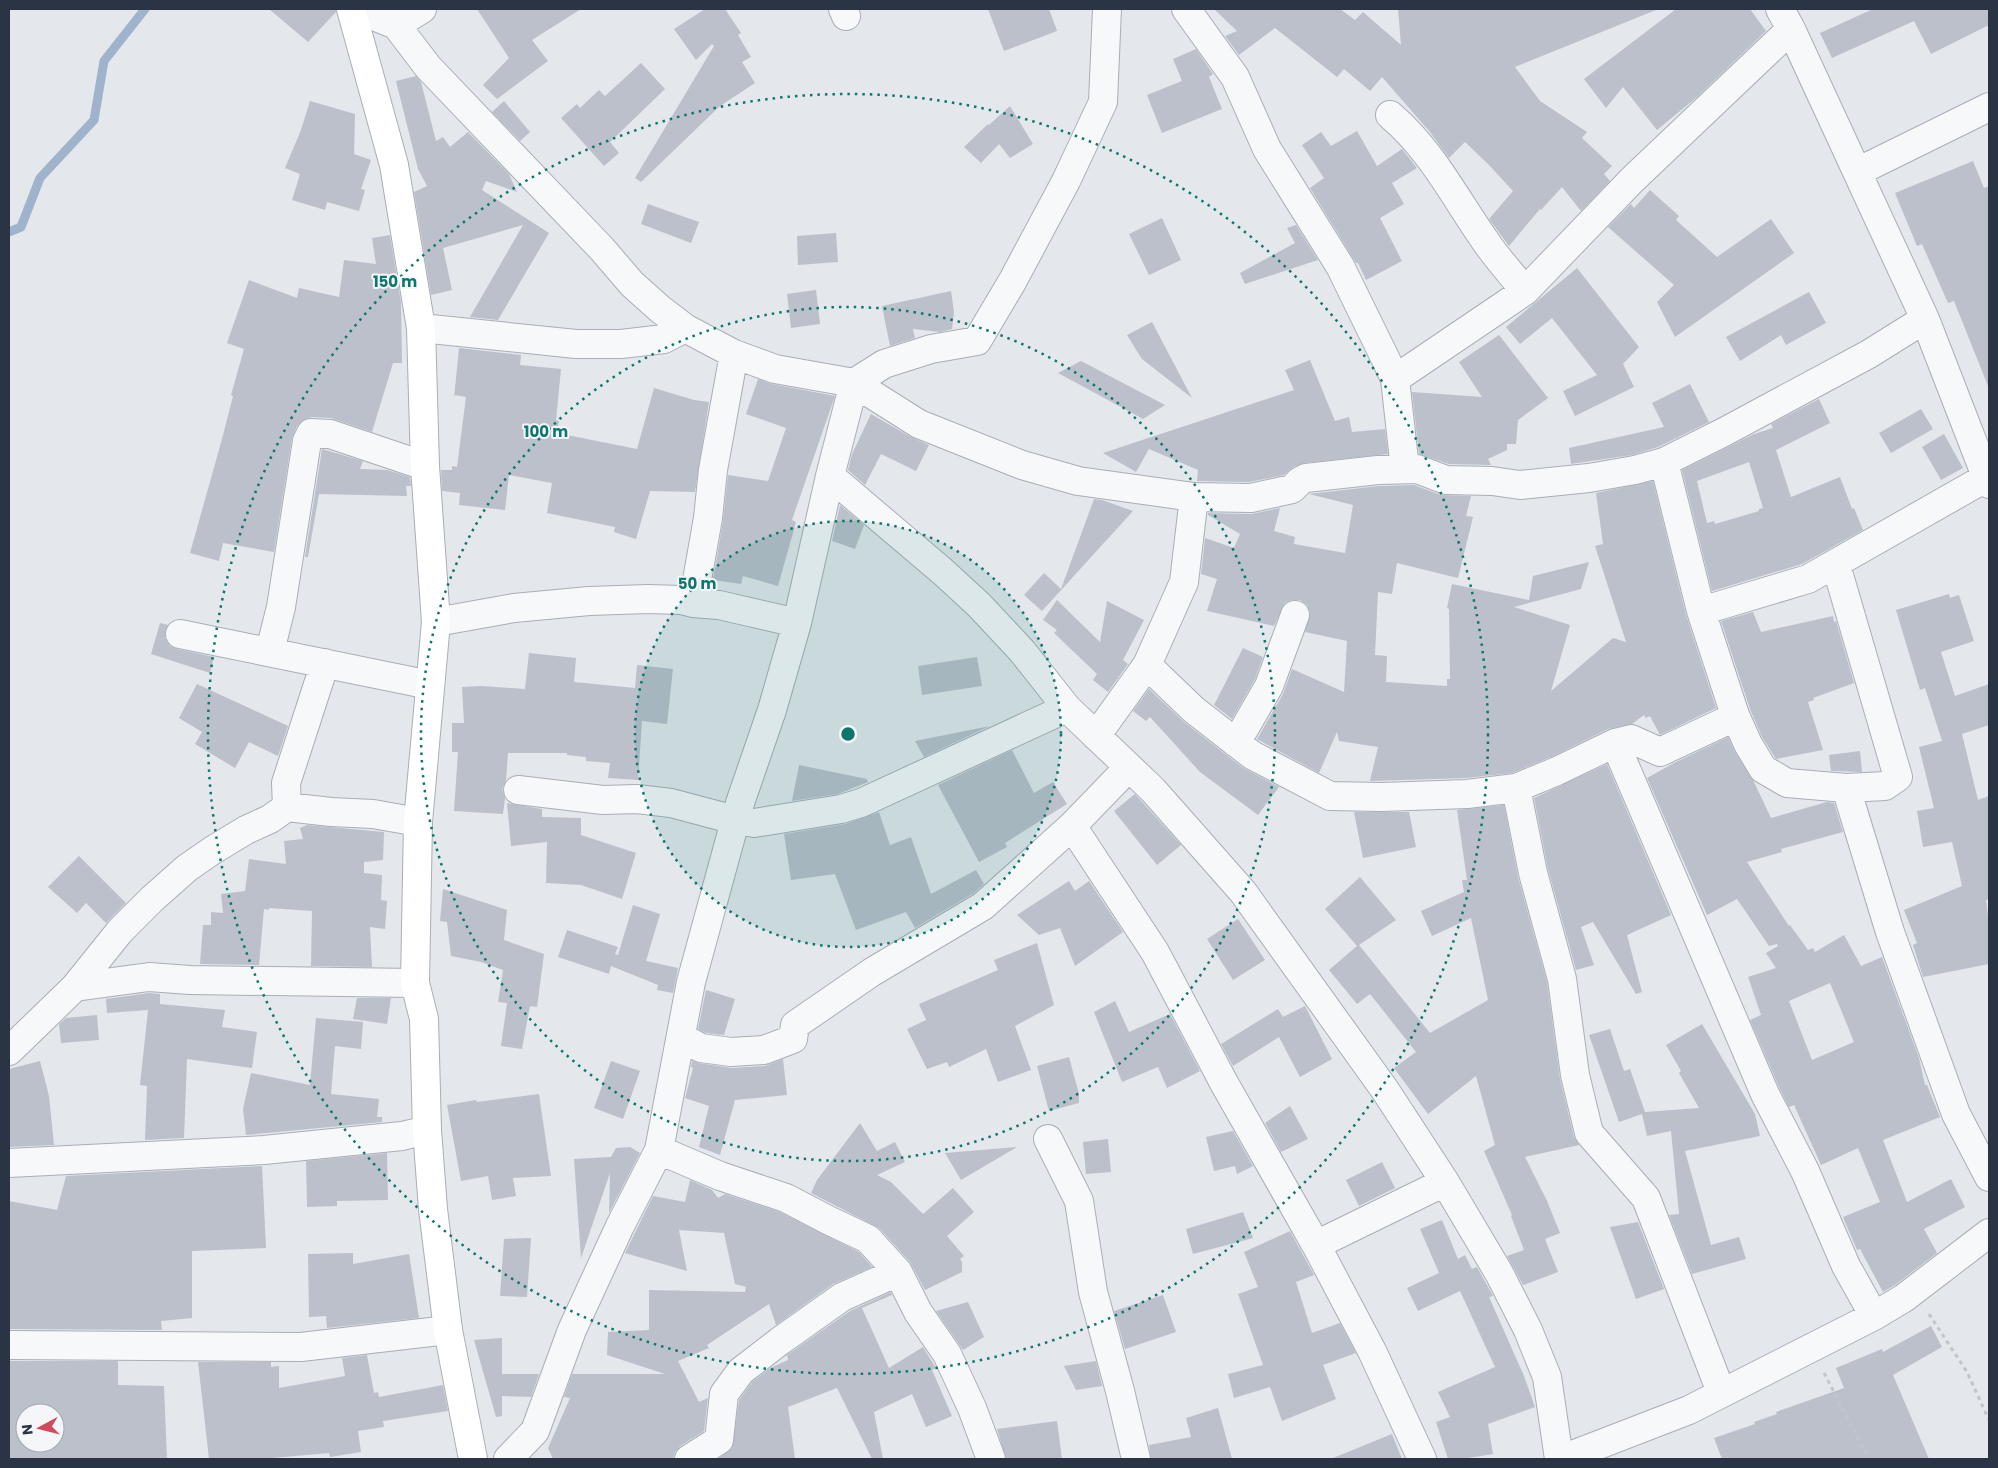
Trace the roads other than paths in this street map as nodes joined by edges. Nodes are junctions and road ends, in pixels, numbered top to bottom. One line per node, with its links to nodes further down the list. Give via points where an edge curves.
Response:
1 (351, 9): 13 (street, via 394,165)
2 (357, 9): 7 (street)
3 (422, 9): 7 (street)
4 (1186, 9): 16 (street, via 1235,78 1267,149 1340,266)
5 (1100, 10): 17 (street, via 1103,102 1061,190 977,341 931,349 884,364)
6 (1786, 19): 10 (street); 11 (street)
7 (396, 25): 14 (street, via 428,67 632,284)
8 (1989, 107): 10 (street)
9 (1390, 115): 11 (street, via 1443,174 1491,249)
10 (1858, 172): 12 (street)
11 (1525, 291): 16 (street)
12 (1925, 319): 18 (street, via 1869,354); 22 (street)
13 (421, 328): 14 (street, via 576,344 621,344 664,339); 19 (street)
14 (685, 328): 15 (street)
15 (734, 354): 17 (street, via 776,369); 25 (street)
16 (1396, 380): 20 (street)
17 (854, 384): 21 (street); 23 (street, via 919,424 1022,465 1078,481)
18 (1664, 462): 20 (street, via 1589,478 1520,485 1446,480 1418,469); 26 (street)
19 (425, 466): 28 (street); 31 (street, via 330,434 310,433 282,607)
20 (1405, 469): 23 (street, via 1306,478 1292,489 1251,498)
21 (830, 476): 29 (street); 35 (street, via 979,605 1022,651)
22 (1988, 479): 24 (street)
23 (1194, 497): 33 (street, via 1184,582)
24 (1836, 565): 26 (street, via 1808,579); 42 (street, via 1898,776 1885,786)
25 (693, 603): 28 (street, via 648,599 589,601 514,608); 29 (street, via 719,605)
26 (1701, 612): 36 (street)
27 (1295, 615): 38 (street, via 1269,686)
28 (436, 622): 34 (street)
29 (797, 623): 45 (street)
30 (180, 634): 31 (street)
31 (270, 651): 32 (street)
32 (324, 664): 34 (street); 44 (street, via 286,783)
33 (1147, 665): 37 (street); 38 (street, via 1194,710)
34 (430, 685): 46 (street)
35 (1067, 708): 37 (street); 45 (street, via 854,805 754,823)
36 (1735, 714): 39 (street, via 1660,752 1631,739); 42 (street, via 1762,770 1786,783)
37 (1096, 736): 40 (street)
38 (1236, 743): 41 (street, via 1252,755 1330,796 1467,794)
39 (1615, 743): 41 (street); 61 (street, via 1765,1094 1805,1171 1846,1266)
40 (1129, 767): 47 (street); 57 (street, via 1243,892 1385,1090)
41 (1516, 788): 64 (street, via 1533,873 1562,979 1575,1075 1589,1134 1646,1198)
42 (1846, 788): 56 (street, via 1890,932 1956,1114)
43 (518, 790): 45 (street, via 603,800 671,803)
44 (287, 807): 46 (street, via 373,814); 49 (street, via 187,868 120,930)
45 (735, 820): 50 (street, via 691,982)
46 (418, 822): 48 (street)
47 (1072, 826): 50 (street, via 983,906 872,972 795,1025 792,1039 764,1050 731,1052 701,1048); 59 (street, via 1155,952 1224,1083)
48 (415, 983): 49 (street, via 149,977); 52 (street, via 424,1019)
49 (74, 986): 51 (street)
50 (681, 1038): 54 (street)
51 (9, 1051)
52 (427, 1130): 55 (street, via 402,1136 264,1150); 62 (street)
53 (1048, 1139): 69 (street, via 1079,1201 1093,1292)
54 (659, 1150): 60 (street, via 720,1176 786,1198 868,1239); 66 (street, via 572,1330 535,1431)
55 (9, 1163)
56 (1989, 1177)
57 (1445, 1182): 59 (street); 71 (street, via 1499,1273 1531,1338 1547,1377)
58 (1989, 1232): 61 (street, via 1914,1290)
59 (1316, 1245): 70 (street, via 1372,1351)
60 (898, 1272): 67 (street, via 842,1297 741,1371 724,1394 719,1440); 68 (street, via 918,1312 947,1354)
61 (1874, 1316): 64 (street)
62 (448, 1330): 63 (street, via 301,1347); 65 (street)
63 (9, 1345)
64 (1721, 1392): 71 (street, via 1689,1410)
65 (473, 1459)
66 (508, 1459)
67 (689, 1459)
68 (991, 1459)
69 (1136, 1459)
70 (1422, 1459)
71 (1560, 1459)

